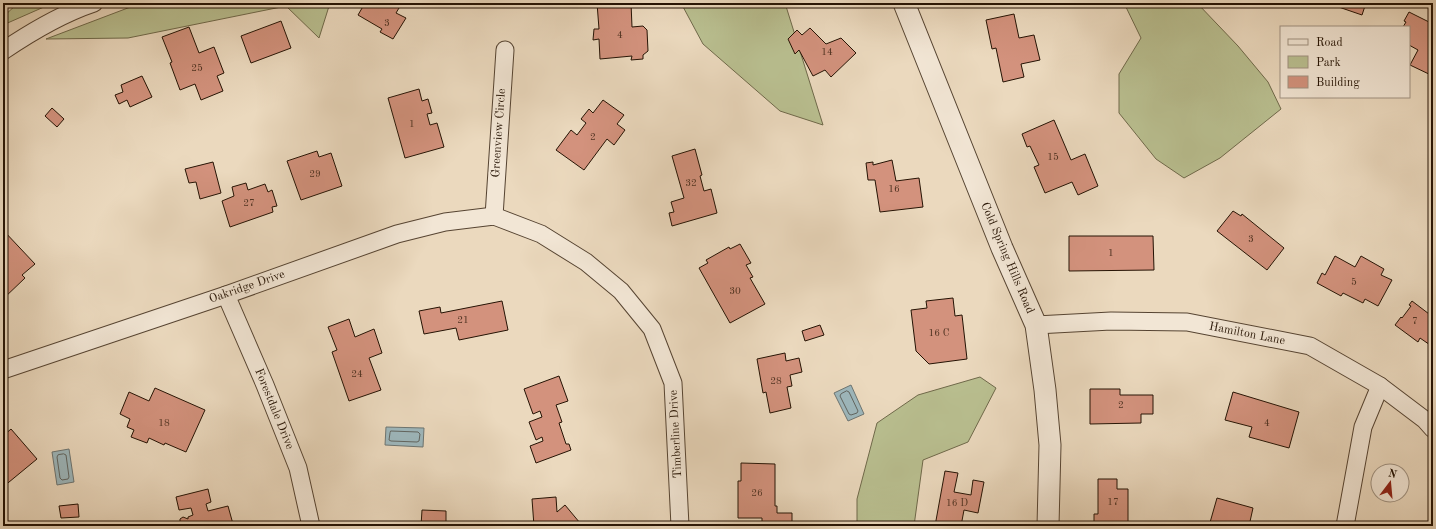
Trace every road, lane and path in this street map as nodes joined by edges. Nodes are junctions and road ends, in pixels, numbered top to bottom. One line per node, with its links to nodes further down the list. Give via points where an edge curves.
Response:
1 (94, 3): 4 (street, via 30,32)
2 (904, 3): 7 (street, Cold Spring Hills Road, via 1002,248)
3 (505, 50): 5 (street, Greenview Circle)
4 (3, 51)
5 (494, 216): 6 (street, Oakridge Drive, via 445,222 397,234); 12 (street, Timberline Drive, via 541,234 586,262 621,290 652,329 673,383)
6 (226, 295): 8 (street, Oakridge Drive); 11 (street, Forestdale Drive, via 298,468)
7 (1036, 325): 9 (street, Hamilton Lane, via 1187,322 1310,346); 13 (street, Cold Spring Hills Road, via 1050,445)
8 (3, 370)
9 (1380, 386): 10 (street, Hamilton Lane); 14 (street, via 1363,427)
10 (1433, 429)
11 (311, 526)
12 (680, 526)
13 (1048, 526)
14 (1345, 526)

